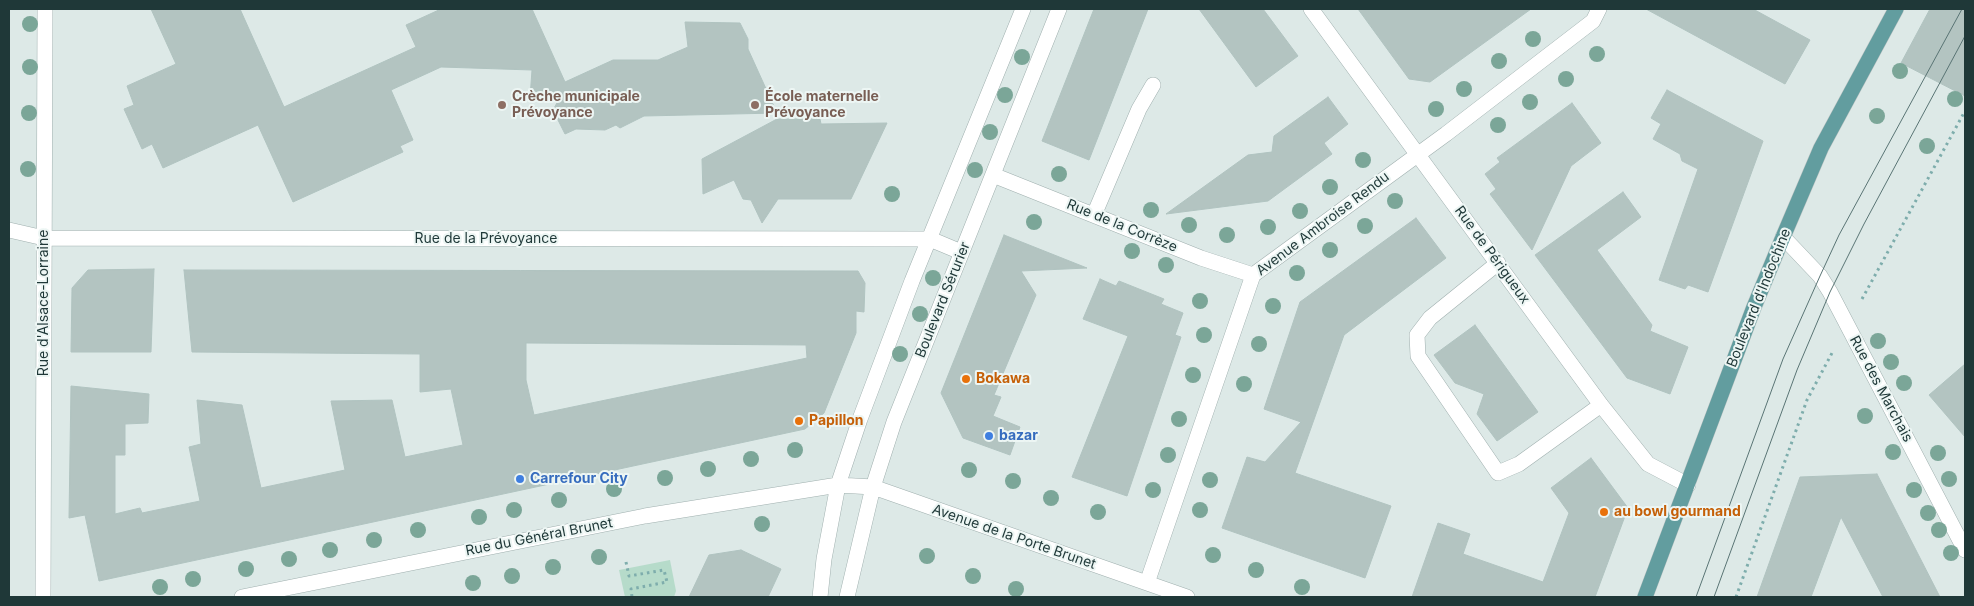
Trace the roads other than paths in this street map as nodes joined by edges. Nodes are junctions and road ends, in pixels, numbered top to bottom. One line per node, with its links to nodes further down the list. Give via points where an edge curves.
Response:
1 (45, 9): 13 (street, Rue d'Alsace-Lorraine)
2 (1023, 9): 14 (street)
3 (1059, 9): 9 (street, Boulevard Sérurier)
4 (1311, 9): 8 (street, Rue de Périgueux)
5 (1599, 9): 8 (street, Avenue Ambroise Rendu, via 1593,21)
6 (1896, 9): 12 (main road, Boulevard d'Indochine, via 1821,148)
7 (1153, 84): 10 (street)
8 (1418, 154): 16 (street, Rue de Périgueux); 17 (street, Avenue Ambroise Rendu)
9 (993, 175): 10 (street, Rue de la Corrèze); 15 (street, Boulevard Sérurier)
10 (1094, 215): 17 (street, Rue de la Corrèze)
11 (9, 230): 13 (street, Rue de la Prévoyance)
12 (1783, 237): 20 (main road, Boulevard d'Indochine); 22 (street, Rue des Marchais, via 1820,276 1830,292)
13 (44, 238): 14 (street, Rue de la Prévoyance); 24 (street, Rue d'Alsace-Lorraine)
14 (930, 239): 15 (street, Rue de la Prévoyance); 19 (street, via 862,413)
15 (961, 252): 21 (street, Boulevard Sérurier)
16 (1498, 263): 18 (street, Rue de Périgueux); 18 (street, via 1430,318 1417,335 1418,356 1498,474 1519,464)
17 (1252, 275): 23 (street, Avenue Ambroise Rendu)
18 (1602, 405): 20 (street, Rue de Périgueux, via 1648,464)
19 (838, 485): 21 (street, Avenue de la Porte Brunet); 25 (street, Rue du Général Brunet, via 645,516); 26 (street)
20 (1688, 485): 29 (main road, Boulevard d'Indochine)
21 (872, 487): 23 (street, Avenue de la Porte Brunet); 27 (street, Boulevard Sérurier)
22 (1965, 550)
23 (1146, 583): 28 (street, Avenue de la Porte Brunet)
24 (43, 597)
25 (242, 597)
26 (820, 597)
27 (847, 597)
28 (1187, 597)
29 (1645, 597)

